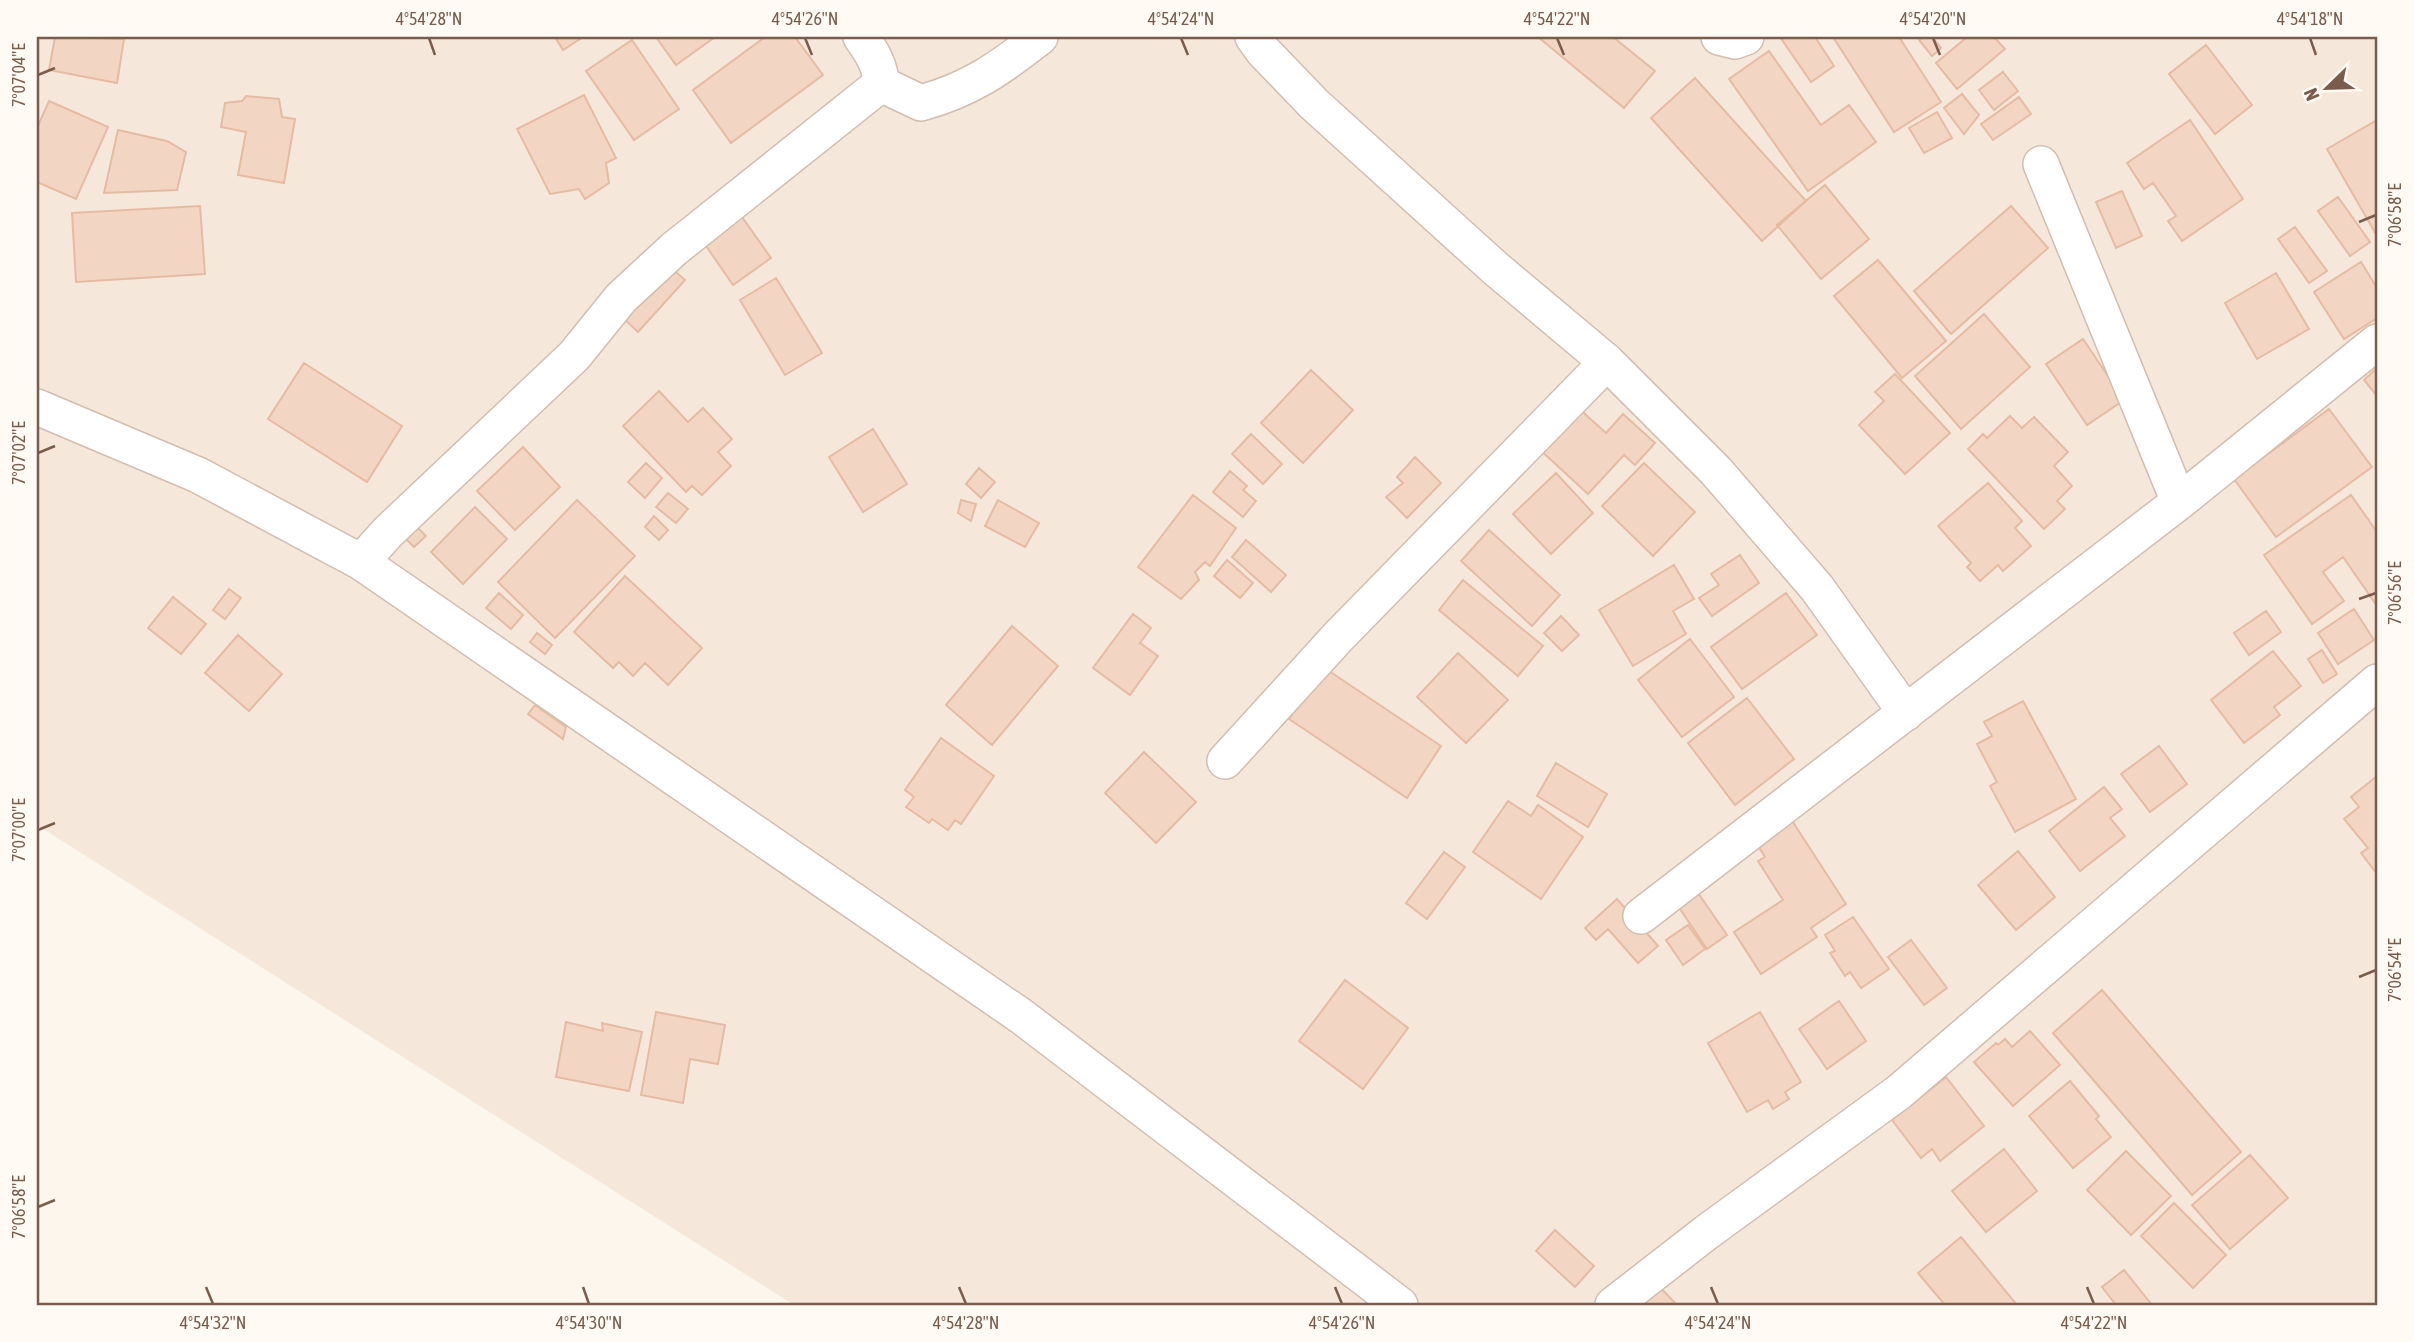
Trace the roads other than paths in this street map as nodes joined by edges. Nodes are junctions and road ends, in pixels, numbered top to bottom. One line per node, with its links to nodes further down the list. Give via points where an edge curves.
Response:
1 (861, 37): 6 (street, via 873,54)
2 (1040, 37): 6 (street, via 973,85 950,95 920,103)
3 (1253, 37): 9 (street, via 1314,104)
4 (1719, 37): 5 (street, via 1735,41)
5 (1746, 37)
6 (881, 84): 12 (street, via 674,249 621,298 574,356)
7 (2041, 164): 11 (street)
8 (2377, 342): 11 (street)
9 (1607, 362): 14 (street, via 1716,471 1817,588); 15 (street, via 1338,637)
10 (37, 407): 12 (street, via 198,475)
11 (2179, 502): 14 (street)
12 (361, 562): 17 (street, via 1021,1016)
13 (2377, 682): 18 (street, via 1899,1092)
14 (1906, 713): 16 (street)
15 (1225, 761)
16 (1640, 916)
17 (1400, 1305)
18 (1613, 1305)

